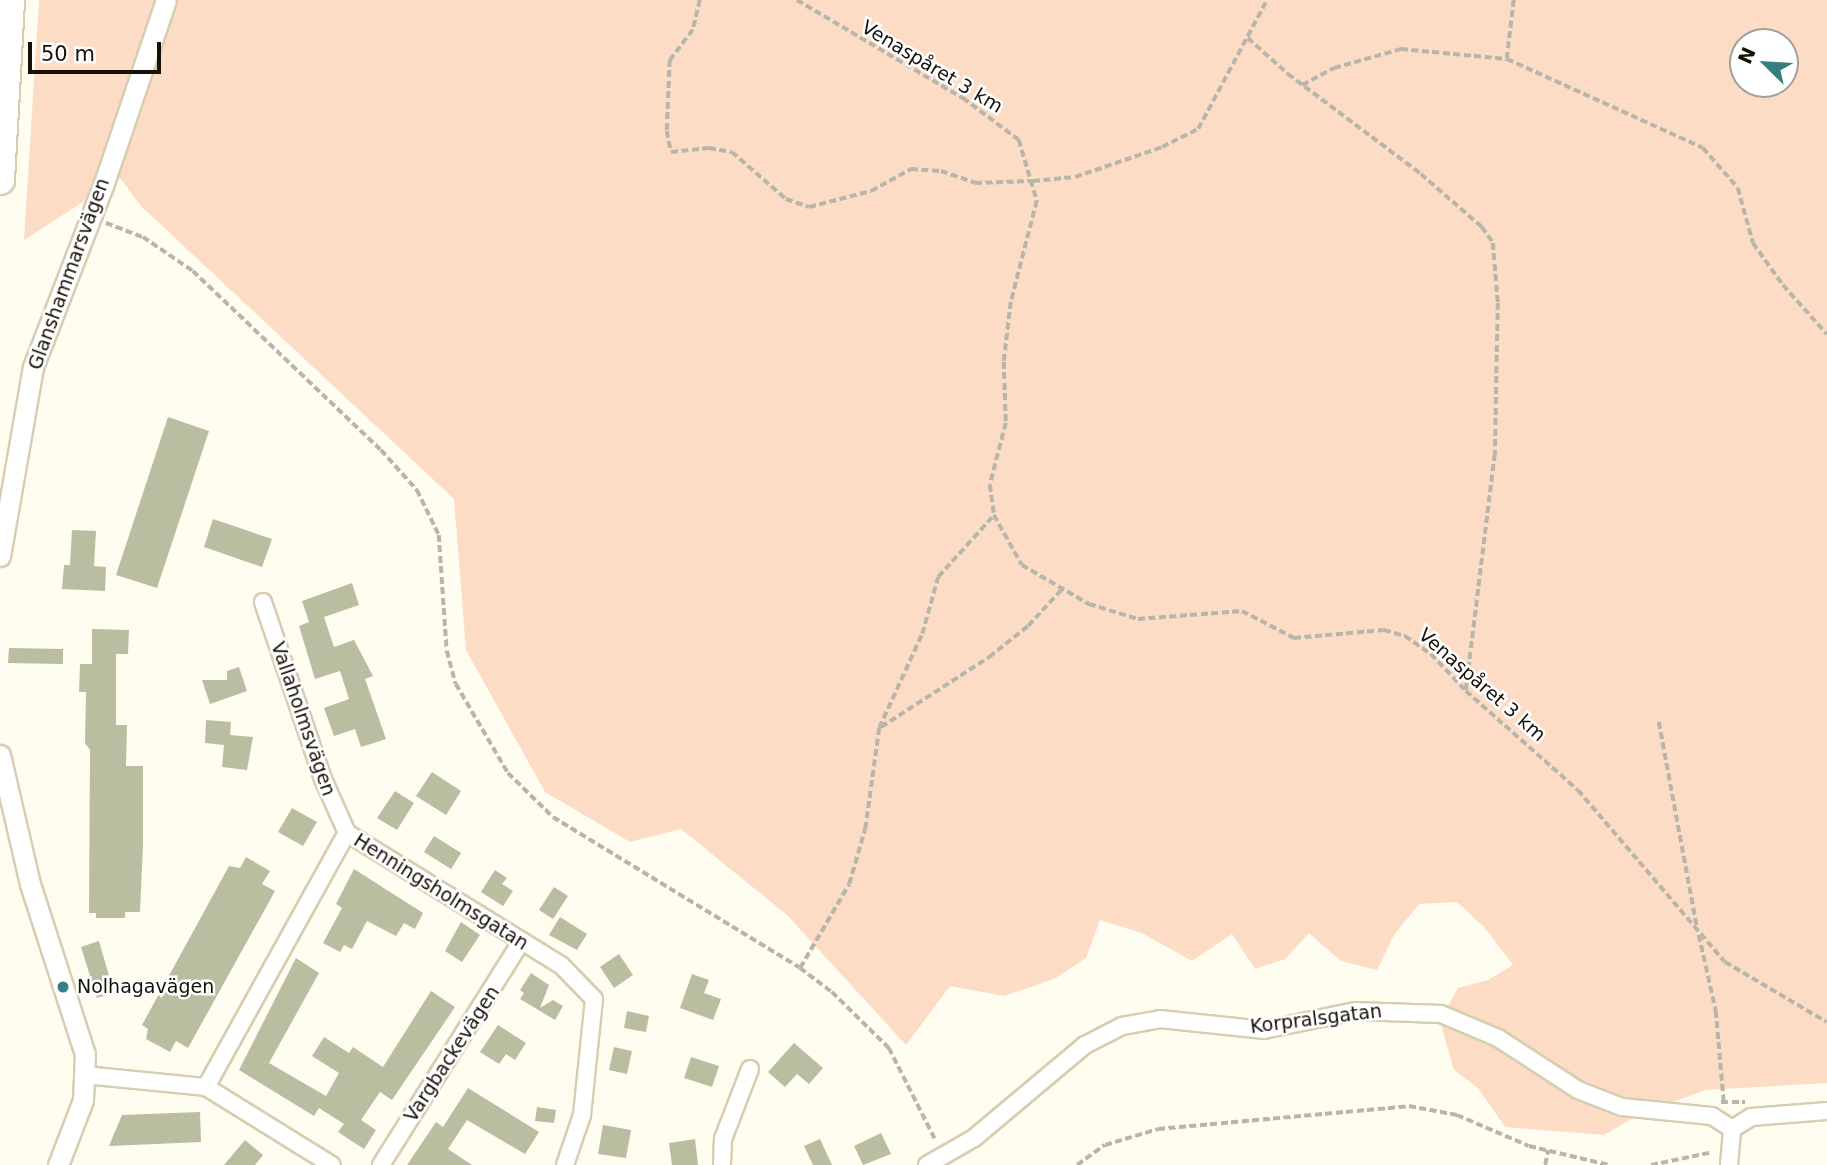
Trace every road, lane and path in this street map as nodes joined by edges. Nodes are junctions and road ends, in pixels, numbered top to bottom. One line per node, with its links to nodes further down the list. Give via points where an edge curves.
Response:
1 (10, 0): 10 (highway)
2 (166, 0): 12 (street, Glanshammarsvägen)
3 (700, 0): 11 (path, via 693,30 670,60 667,131 671,152 709,148 732,152 786,199 809,207 872,191 911,169 941,171 975,183)
4 (797, 0): 11 (path, Venaspåret 3 km, via 997,122 1019,140)
5 (1267, 0): 7 (path)
6 (1514, 0): 8 (path)
7 (1248, 38): 9 (path); 11 (path, via 1198,129 1142,156 1075,177)
8 (1507, 59): 9 (path, via 1401,49 1334,68); 13 (path, via 1703,148 1738,188 1753,243)
9 (1302, 85): 18 (path, via 1421,174 1482,227 1493,243 1498,303 1495,454)
10 (0, 180)
11 (1033, 181): 14 (path, Venaspåret 3 km, via 1037,201 1012,302 1004,362 1006,423 990,485)
12 (91, 218): 15 (street, Glanshammarsvägen, via 33,367); 26 (path, via 144,237 193,271 381,450 417,491 439,535 447,651 456,684 508,773 571,830)
13 (1827, 334)
14 (994, 515): 16 (path, Venaspåret 3 km, via 1022,565); 20 (path, via 938,577 922,634)
15 (0, 555)
16 (1063, 587): 18 (path, Venaspåret 3 km, via 1112,614 1138,619 1242,611 1294,638 1384,630 1405,636 1432,654); 20 (path, via 1028,626 989,657)
17 (263, 602): 23 (street, Vallaholmsvägen, via 323,779)
18 (1466, 691): 24 (path, Venaspåret 3 km, via 1578,790)
19 (1659, 722): 24 (path)
20 (879, 728): 26 (path, via 865,830 849,884)
21 (0, 755): 22 (street)
22 (4, 792): 29 (street, via 85,1054)
23 (348, 834): 25 (street, Henningsholmsgatan); 30 (street, Henningsholmsgatan)
24 (1699, 933): 27 (path, Venaspåret 3 km, via 1725,962); 33 (path, via 1716,1011)
25 (522, 942): 42 (street, Vargbackevägen); 43 (street, Henningsholmsgatan, via 561,965 594,999 582,1115)
26 (800, 968): 38 (path, via 892,1053)
27 (1827, 1022)
28 (750, 1069): 44 (street, via 723,1139)
29 (85, 1075): 30 (street); 40 (street, via 83,1100)
30 (206, 1087): 41 (street)
31 (1711, 1101): 33 (path)
32 (1753, 1102): 33 (path)
33 (1724, 1103)
34 (1827, 1111): 35 (street, via 1751,1117)
35 (1732, 1129): 38 (street, Korpralsgatan, via 1712,1115 1665,1114 1592,1098 1498,1038 1457,1018 1376,1010 1264,1030 1171,1018 1122,1026 1074,1053); 50 (street)
36 (947, 1141): 38 (path)
37 (1548, 1150): 46 (path, via 1514,1141 1457,1115 1396,1106 1158,1129 1105,1145); 47 (path); 48 (path)
38 (941, 1152): 45 (street, Korpralsgatan)
39 (1713, 1152): 49 (path)
40 (58, 1165)
41 (332, 1165)
42 (381, 1165)
43 (565, 1165)
44 (722, 1165)
45 (927, 1165)
46 (1076, 1165)
47 (1545, 1165)
48 (1609, 1165)
49 (1651, 1165)
50 (1729, 1165)

